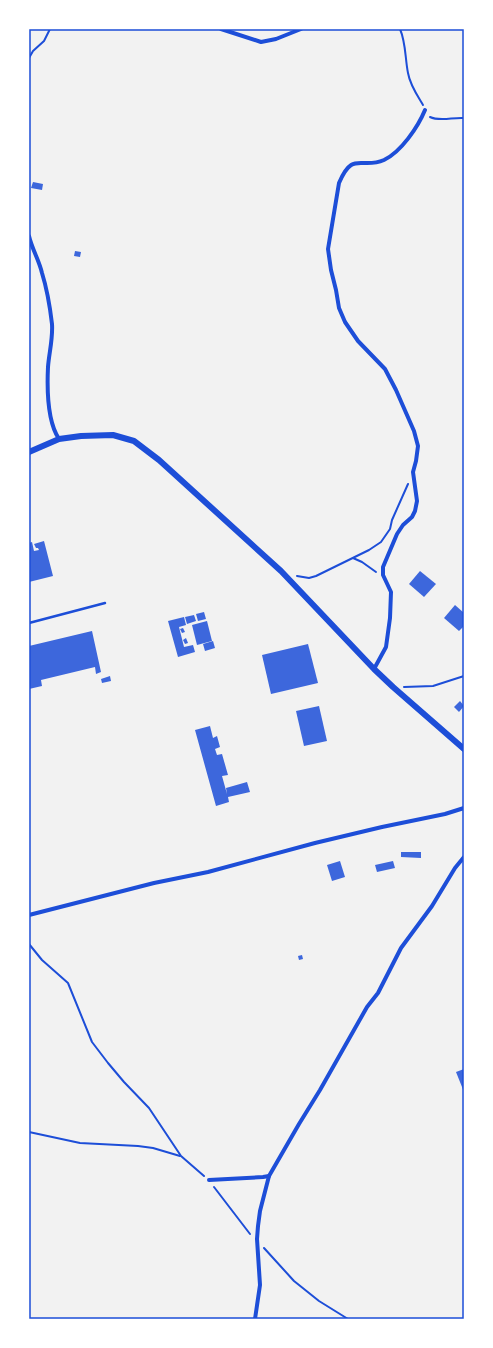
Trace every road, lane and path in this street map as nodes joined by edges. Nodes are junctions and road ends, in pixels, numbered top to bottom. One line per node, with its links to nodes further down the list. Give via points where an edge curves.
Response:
1 (50, 29): 5 (path, via 44,41)
2 (221, 29): 3 (street, via 261,42)
3 (301, 29)
4 (400, 29): 6 (path, via 404,40 408,74)
5 (29, 58)
6 (425, 110): 7 (path, via 432,119); 11 (street, via 422,118 393,154 375,163 354,164 343,173 328,249 339,308 345,322 358,341 385,369 414,431 418,446)
7 (464, 118)
8 (29, 236): 9 (street, via 42,272 52,325 48,395 54,431)
9 (59, 439): 10 (street); 13 (street, via 112,435 134,441 159,460)
10 (29, 452)
11 (413, 472): 12 (path, via 386,536 376,546); 14 (street, via 415,511 397,534 383,566)
12 (353, 558): 13 (path, via 309,578); 14 (path)
13 (282, 571): 17 (street)
14 (383, 576): 17 (street, via 391,592 390,618 386,647)
15 (105, 603): 16 (lane)
16 (29, 623)
17 (374, 669): 19 (street)
18 (464, 676): 19 (path, via 432,686)
19 (393, 687): 20 (street)
20 (464, 749)
21 (464, 808): 23 (street)
22 (464, 857): 27 (street, via 401,948 378,993 367,1007)
23 (29, 915)
24 (29, 944): 26 (path, via 42,960 68,983 92,1042 149,1108)
25 (29, 1132): 26 (path, via 80,1143 153,1148)
26 (181, 1156): 28 (path)
27 (270, 1176): 28 (street); 29 (street, via 260,1211)
28 (209, 1180): 29 (path, via 248,1232)
29 (257, 1239): 30 (street, via 260,1285); 31 (path, via 294,1281 319,1302)
30 (255, 1319)
31 (348, 1319)

